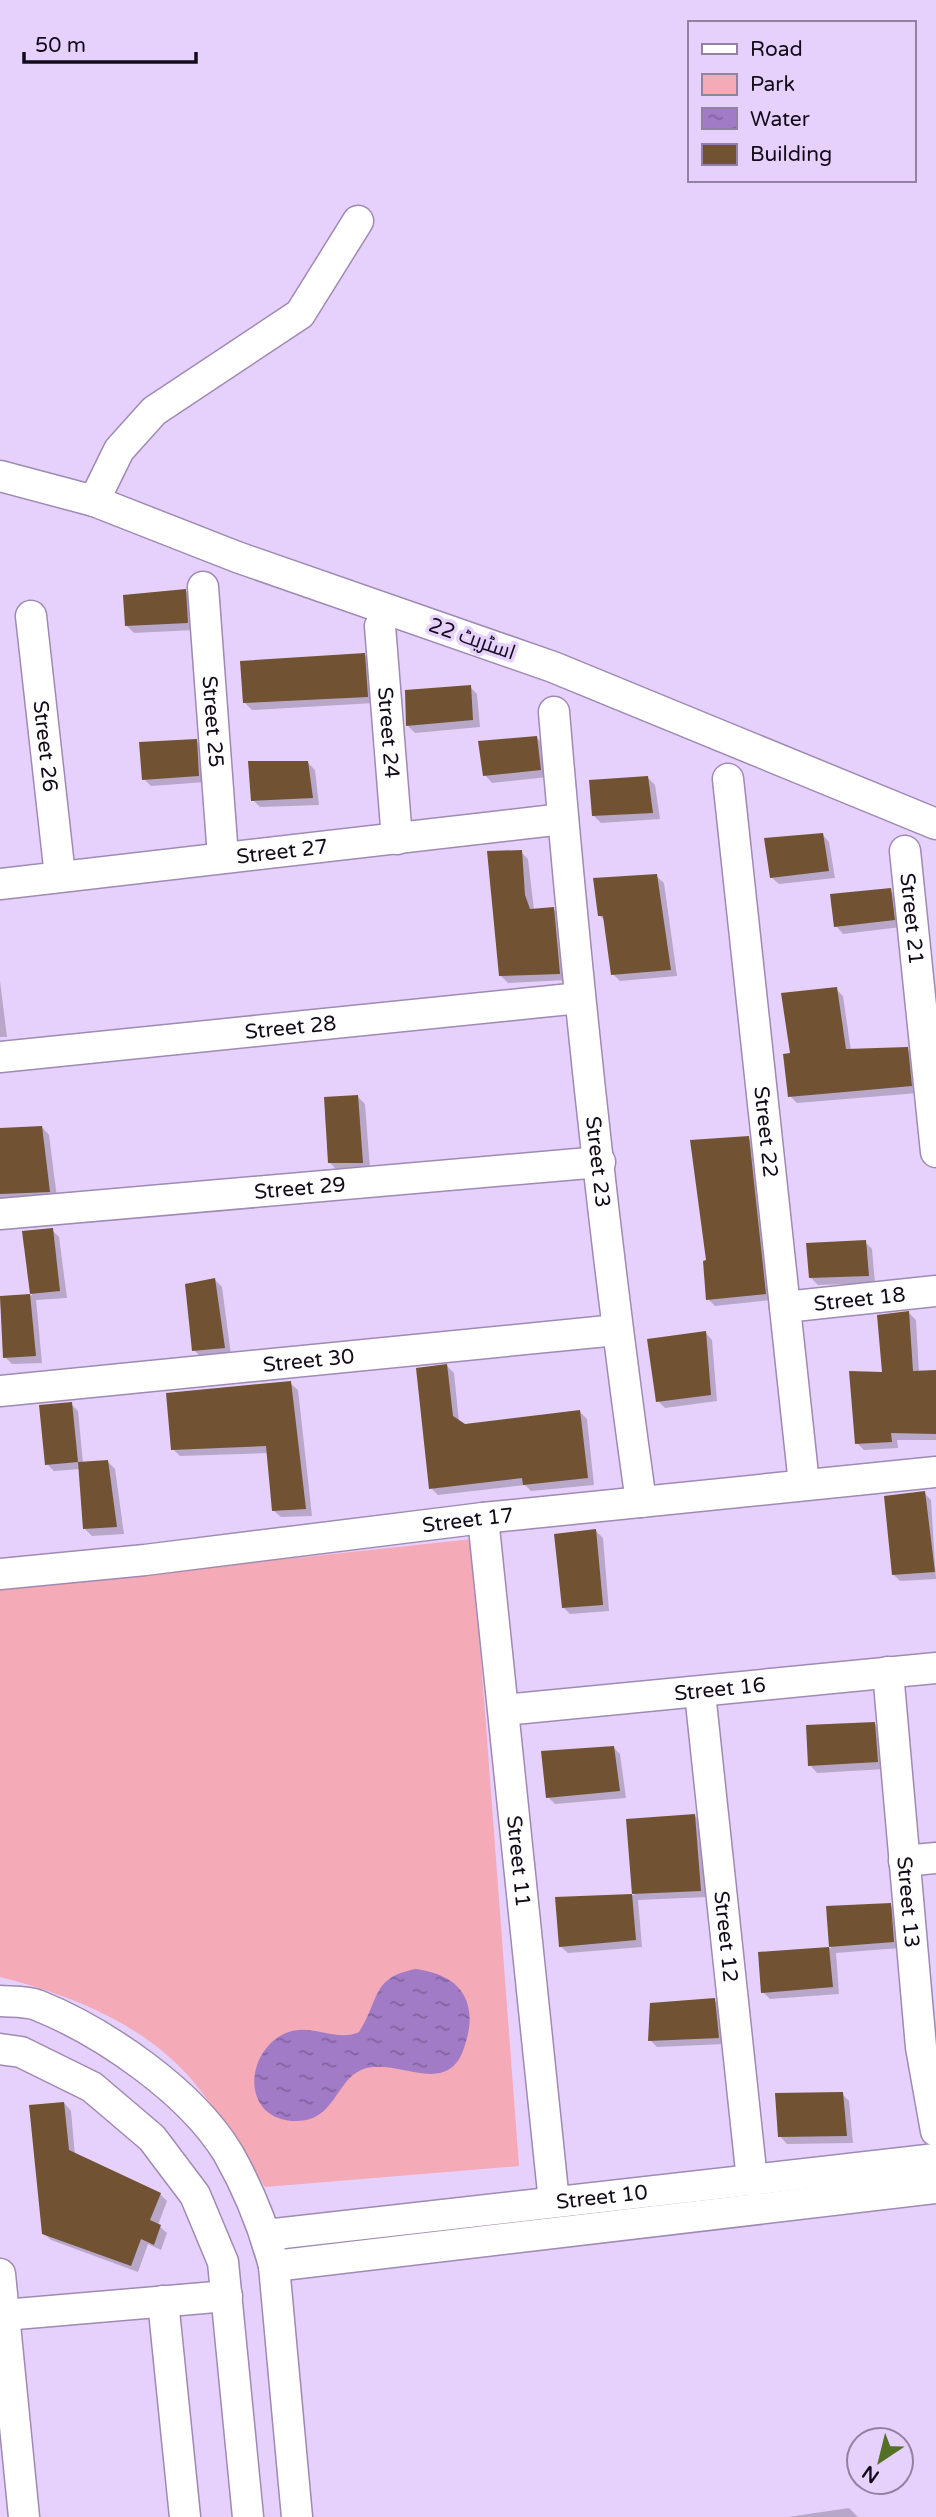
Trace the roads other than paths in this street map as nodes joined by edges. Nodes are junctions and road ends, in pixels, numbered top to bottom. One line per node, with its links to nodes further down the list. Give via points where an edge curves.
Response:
1 (358, 221): 3 (street, via 300,314 154,411 119,450)
2 (0, 475): 3 (street, اسٹریٹ 22)
3 (94, 501): 10 (street, اسٹریٹ 22, via 237,557 553,667)
4 (203, 587): 13 (street, Street 25)
5 (31, 616): 14 (street, Street 26)
6 (380, 626): 11 (street, Street 24)
7 (554, 712): 9 (street, Street 23)
8 (728, 779): 22 (street, Street 22)
9 (562, 819): 11 (street, Street 27); 16 (street, Street 23)
10 (936, 824)
11 (397, 839): 13 (street, Street 27)
12 (905, 851): 18 (street, Street 21)
13 (223, 857): 14 (street, Street 27)
14 (60, 876): 15 (street, Street 27)
15 (0, 884)
16 (580, 998): 17 (street, Street 28); 19 (street, Street 23)
17 (0, 1057)
18 (936, 1152)
19 (600, 1162): 20 (street, Street 29); 23 (street, Street 23)
20 (0, 1214)
21 (936, 1291): 22 (street, Street 18)
22 (785, 1307): 26 (street, Street 22)
23 (617, 1330): 24 (street, Street 30); 27 (street, Street 23)
24 (0, 1391)
25 (936, 1472): 26 (street, Street 17)
26 (804, 1484): 27 (street, Street 17)
27 (641, 1502): 28 (street, Street 17)
28 (483, 1518): 29 (street, Street 17); 33 (street, Street 11)
29 (0, 1574)
30 (936, 1668): 31 (street, Street 16)
31 (888, 1672): 32 (street, Street 16); 35 (street, Street 13)
32 (700, 1693): 33 (street, Street 16); 43 (street, Street 12)
33 (504, 1710): 45 (street, Street 11)
34 (936, 1858): 35 (street)
35 (904, 1861): 37 (street, Street 13)
36 (0, 2001): 39 (street, via 35,2004 108,2043)
37 (929, 2046): 41 (street, Street 13)
38 (0, 2049): 40 (street, via 21,2052 92,2087)
39 (149, 2073): 40 (street); 46 (street, via 185,2099 227,2153)
40 (121, 2112): 49 (street, via 152,2138 195,2195 223,2262)
41 (936, 2132)
42 (936, 2160): 43 (street, Street 10)
43 (752, 2180): 45 (street, Street 10)
44 (936, 2188): 47 (street, Street 10)
45 (554, 2202): 46 (street, Street 10)
46 (266, 2235): 47 (street)
47 (274, 2266): 53 (street)
48 (0, 2274): 51 (street)
49 (227, 2296): 50 (street); 54 (street)
50 (163, 2301): 51 (street); 56 (street)
51 (4, 2315): 52 (street)
52 (8, 2425): 55 (street)
53 (288, 2448): 54 (street); 58 (street)
54 (242, 2452): 57 (street)
55 (24, 2517)
56 (185, 2517)
57 (248, 2517)
58 (297, 2517)

